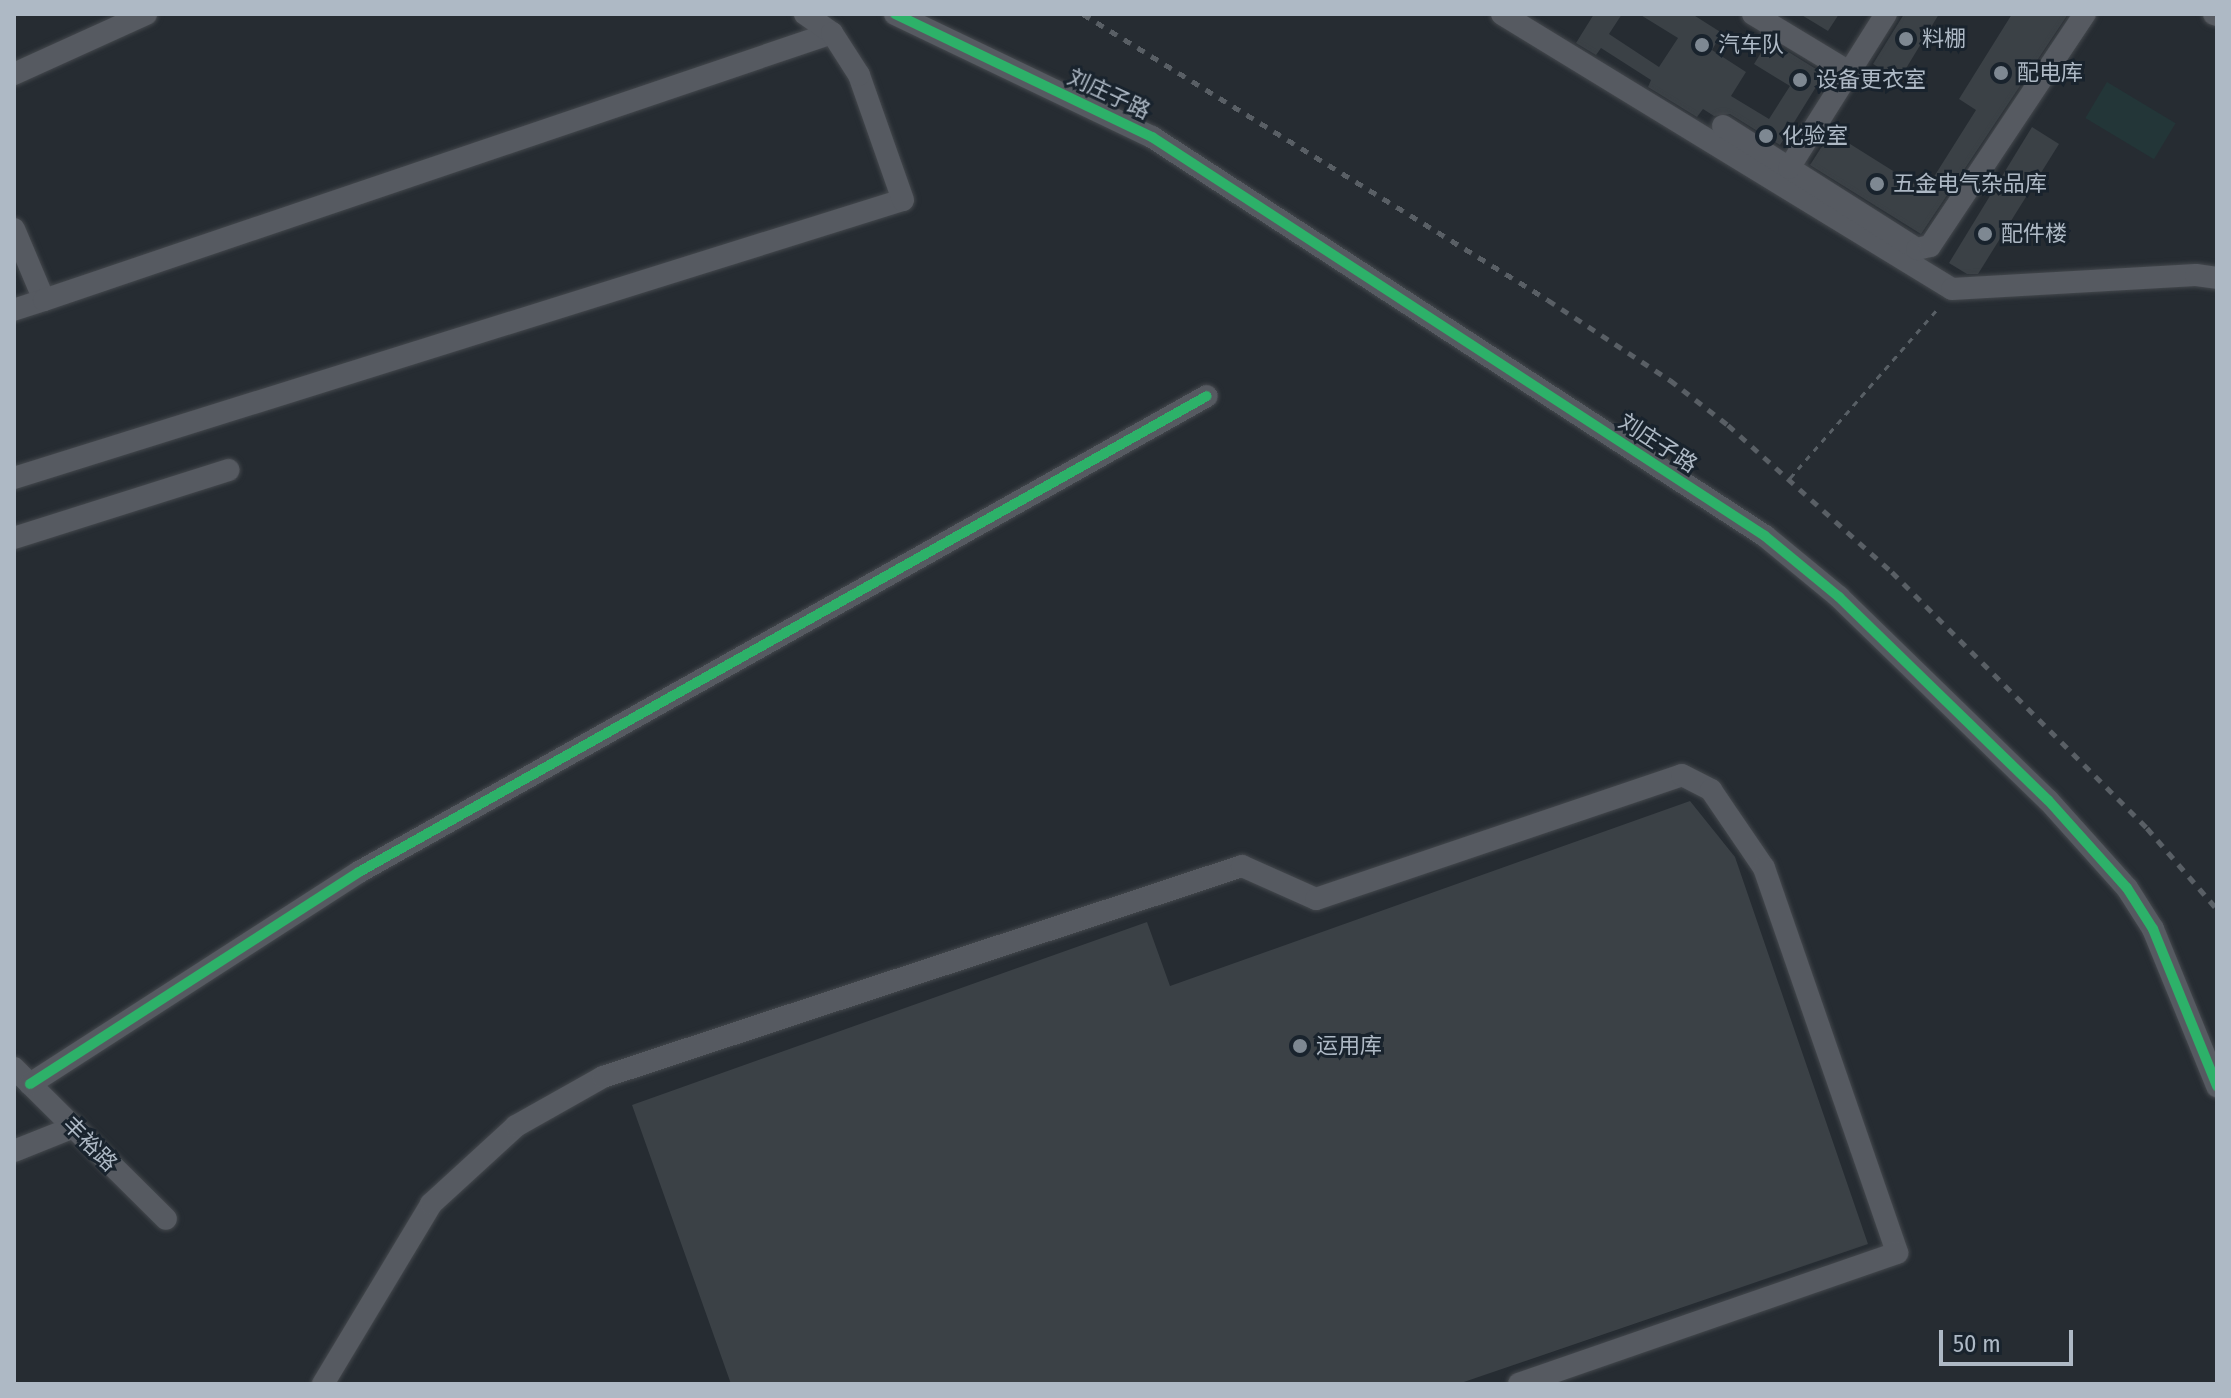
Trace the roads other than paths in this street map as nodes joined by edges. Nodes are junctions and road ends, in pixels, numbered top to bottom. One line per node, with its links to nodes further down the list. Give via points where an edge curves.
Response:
1 (146, 14): 10 (street)
2 (805, 14): 8 (street)
3 (1502, 14): 14 (street, via 1952,289)
4 (1753, 14): 9 (street)
5 (1886, 14): 9 (street)
6 (2085, 14): 12 (street, via 1930,246 1917,249)
7 (900, 17): 22 (street, 刘庄子路, via 1152,137 1765,536 1850,608 2048,800 2127,888 2153,929)
8 (832, 33): 15 (street); 19 (street, via 859,75 903,200)
9 (1849, 72): 12 (street)
10 (14, 74)
11 (1723, 126): 12 (street)
12 (1789, 168)
13 (14, 229): 15 (street)
14 (2217, 278)
15 (44, 300): 16 (street)
16 (14, 310)
17 (1207, 396): 21 (street, via 359,872)
18 (229, 470): 20 (street)
19 (14, 478)
20 (14, 538)
21 (22, 1076): 23 (street, 丰裕路)
22 (2217, 1086)
23 (74, 1127): 24 (street); 25 (street, 丰裕路)
24 (14, 1151)
25 (166, 1219)
26 (323, 1384): 27 (street, via 431,1204 516,1126 603,1077 1242,866 1316,899 1682,775 1711,790 1764,868 1897,1253)
27 (1519, 1384)

